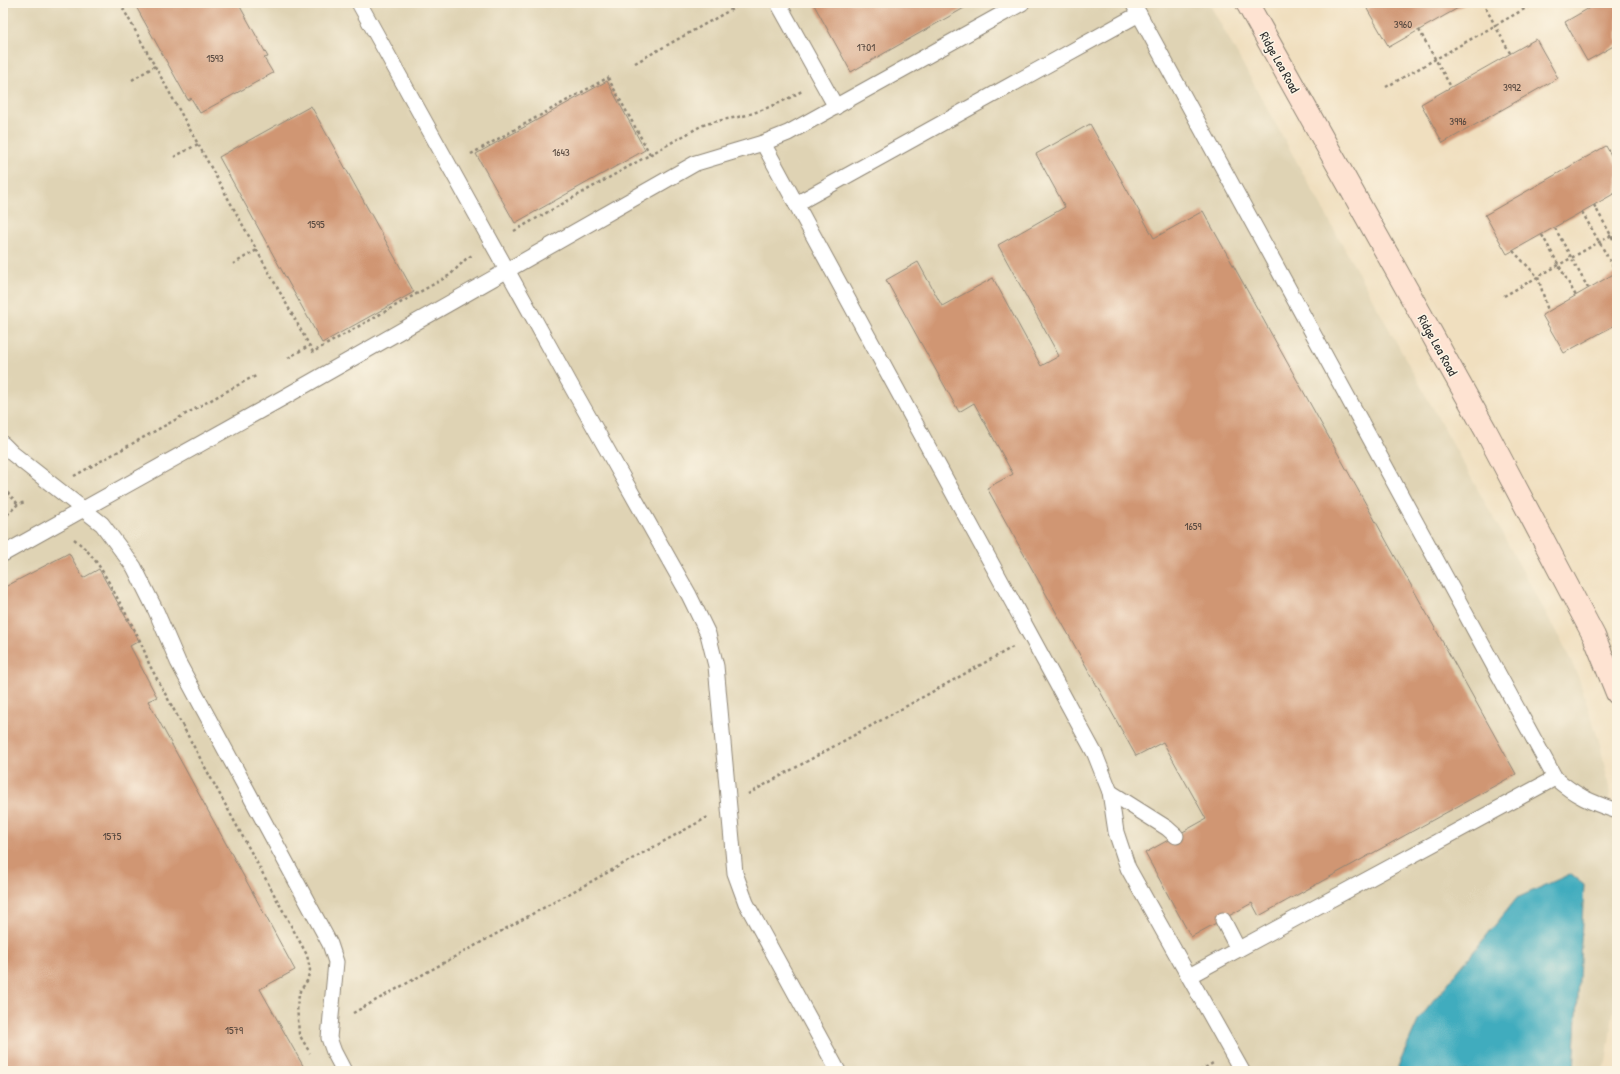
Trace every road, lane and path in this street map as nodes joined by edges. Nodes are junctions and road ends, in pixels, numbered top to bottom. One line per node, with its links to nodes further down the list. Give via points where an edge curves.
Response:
1 (120, 3): 15 (path)
2 (359, 3): 42 (lane)
3 (743, 3): 14 (path)
4 (778, 3): 20 (lane)
5 (1022, 3): 20 (lane)
6 (1247, 3): 62 (street, Ridge Lea Road, via 1497,450 1594,636)
7 (1483, 3): 10 (path)
8 (1535, 3): 10 (path)
9 (1136, 9): 26 (lane); 63 (lane)
10 (1495, 26): 12 (path); 13 (path)
11 (1419, 30): 13 (path)
12 (1510, 54)
13 (1436, 59): 17 (path); 18 (path)
14 (635, 63)
15 (155, 66): 16 (path); 22 (path)
16 (132, 80)
17 (1386, 87)
18 (1451, 87)
19 (804, 90): 24 (path, via 747,115 701,126)
20 (836, 107): 21 (lane, via 788,133)
21 (763, 143): 26 (lane); 42 (lane, via 696,163)
22 (198, 144): 25 (path); 36 (path)
23 (471, 154): 24 (path, via 609,78)
24 (650, 154): 30 (path)
25 (174, 157)
26 (796, 204): 64 (lane, via 1095,754)
27 (1594, 205): 33 (path)
28 (1582, 212): 34 (path)
29 (1554, 228): 39 (path)
30 (514, 231)
31 (1617, 232): 33 (path)
32 (1542, 235): 41 (path)
33 (1611, 235): 34 (path); 35 (path)
34 (1599, 242): 39 (path); 43 (path)
35 (1617, 246)
36 (257, 250): 40 (path); 49 (path)
37 (1514, 251): 44 (path)
38 (476, 253): 49 (path, via 450,275 314,352)
39 (1571, 258): 41 (path); 45 (path)
40 (233, 264)
41 (1559, 265): 44 (path); 47 (path)
42 (507, 270): 57 (lane); 76 (lane, via 689,595 708,634 716,666 735,873 749,909)
43 (1617, 273)
44 (1538, 276): 46 (path); 48 (path)
45 (1588, 288)
46 (1504, 296)
47 (1576, 296)
48 (1548, 311)
49 (310, 345): 50 (path)
50 (288, 358)
51 (256, 376): 53 (path)
52 (3, 444): 57 (lane)
53 (72, 477)
54 (3, 488): 56 (path)
55 (26, 502): 56 (path)
56 (18, 504): 58 (path)
57 (83, 509): 60 (lane); 75 (lane, via 102,524 134,567 178,662 330,944 336,962 329,1038)
58 (3, 519)
59 (68, 535): 73 (path, via 83,546 100,565 150,664 307,955 310,970 307,981 300,991 297,1018 300,1034)
60 (3, 554)
61 (1016, 646): 65 (path)
62 (1617, 693)
63 (1555, 778): 66 (lane, via 1572,792 1592,803); 70 (lane)
64 (1110, 792): 68 (lane); 71 (lane, via 1116,832 1128,868)
65 (743, 797)
66 (1617, 811)
67 (714, 814): 72 (path)
68 (1176, 836)
69 (1223, 920): 70 (lane)
70 (1238, 949): 71 (lane)
71 (1189, 976): 78 (lane)
72 (353, 1013)
73 (313, 1059)
74 (1218, 1061): 77 (path)
75 (344, 1071)
76 (838, 1071)
77 (1200, 1071)
78 (1242, 1071)

